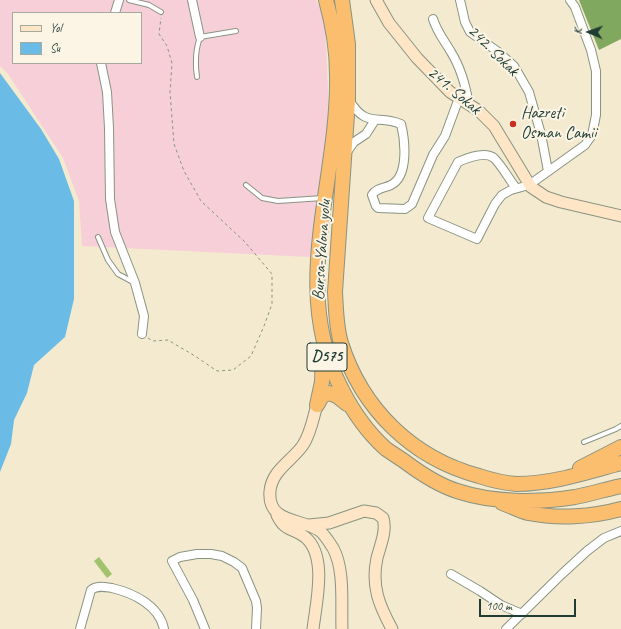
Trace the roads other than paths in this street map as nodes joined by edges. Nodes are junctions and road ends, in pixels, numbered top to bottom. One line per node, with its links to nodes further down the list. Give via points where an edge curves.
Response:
1 (119, 0): 9 (street)
2 (129, 0): 10 (lane, via 149,5)
3 (192, 0): 13 (street)
4 (326, 0): 25 (highway, Bursa-Yalova yolu / D575, via 334,30 337,75 335,124)
5 (342, 0): 17 (highway, Bursa-Yalova yolu / D575, via 348,44)
6 (376, 0): 16 (street, 241. Sokak, via 389,23 417,58)
7 (460, 0): 21 (street, 242. Sokak, via 470,32 514,66 529,92)
8 (570, 0): 21 (street, via 591,50 596,71 596,115 592,135 585,145)
9 (115, 12)
10 (161, 12)
11 (433, 19): 18 (street, via 437,31 459,66)
12 (236, 31): 13 (lane)
13 (200, 37): 15 (lane, via 195,61)
14 (101, 64): 30 (street, via 107,92 110,199 115,232)
15 (197, 78)
16 (459, 98): 18 (street, 241. Sokak); 19 (street, via 443,140 433,155 415,199 405,209 376,206 373,197 375,190 392,185 402,172 404,135 402,124)
17 (348, 100): 19 (street, via 361,115); 20 (highway, Bursa-Yalova yolu / D575)
18 (469, 105): 23 (street, 241. Sokak, via 494,126)
19 (375, 120): 20 (street, via 366,134 354,142)
20 (344, 156): 29 (highway, Bursa-Yalova yolu / D575)
21 (548, 171): 23 (street)
22 (246, 185): 25 (lane, via 262,198 278,201)
23 (529, 185): 24 (street); 26 (street, via 553,200)
24 (516, 188): 24 (street, via 493,157 486,155 464,159 458,162 428,218 477,239 498,200)
25 (325, 198): 28 (highway, Bursa-Yalova yolu / D575)
26 (621, 216)
27 (98, 237): 30 (lane, via 108,260 118,274)
28 (320, 239): 29 (highway); 32 (highway, Bursa-Yalova yolu / D575, via 317,293 318,315)
29 (339, 241): 39 (highway, Bursa-Yalova yolu / D575, via 335,292 341,342 361,387 386,422 420,451 465,473 517,484)
30 (135, 283): 31 (street, via 144,316)
31 (142, 334)
32 (324, 343): 33 (highway, via 322,382); 34 (highway, Bursa-Yalova yolu / D575, via 327,358)
33 (317, 405): 34 (highway, via 322,396 329,393 338,396); 42 (street, via 307,439 282,467 273,482 270,496)
34 (352, 407): 41 (highway, Bursa-Yalova yolu / D575, via 386,448 422,474 457,491)
35 (621, 426): 36 (lane)
36 (584, 442)
37 (621, 447): 39 (highway)
38 (621, 463): 39 (highway, Bursa-Yalova yolu / D575)
39 (559, 479)
40 (621, 486): 41 (highway, Bursa-Yalova yolu / D575, via 576,497 542,501)
41 (491, 499): 43 (highway, via 527,512 552,516 588,515)
42 (274, 509): 44 (street, via 286,519); 52 (street, via 283,525 305,538 316,554 318,580)
43 (621, 509)
44 (305, 524): 53 (street, via 320,531 337,556); 54 (street, via 329,523 364,511 376,513 383,518 384,529 375,568 375,588)
45 (621, 532): 47 (street, via 604,538 587,551)
46 (452, 574): 47 (street, via 501,605)
47 (522, 614): 55 (street)
48 (80, 629): 49 (street, via 91,590 101,587 128,592 138,598 154,610)
49 (164, 629)
50 (206, 629): 51 (street, via 172,561 180,557 211,554 222,556 242,568 256,601)
51 (256, 629)
52 (313, 629)
53 (342, 629)
54 (392, 629)
55 (506, 629)

